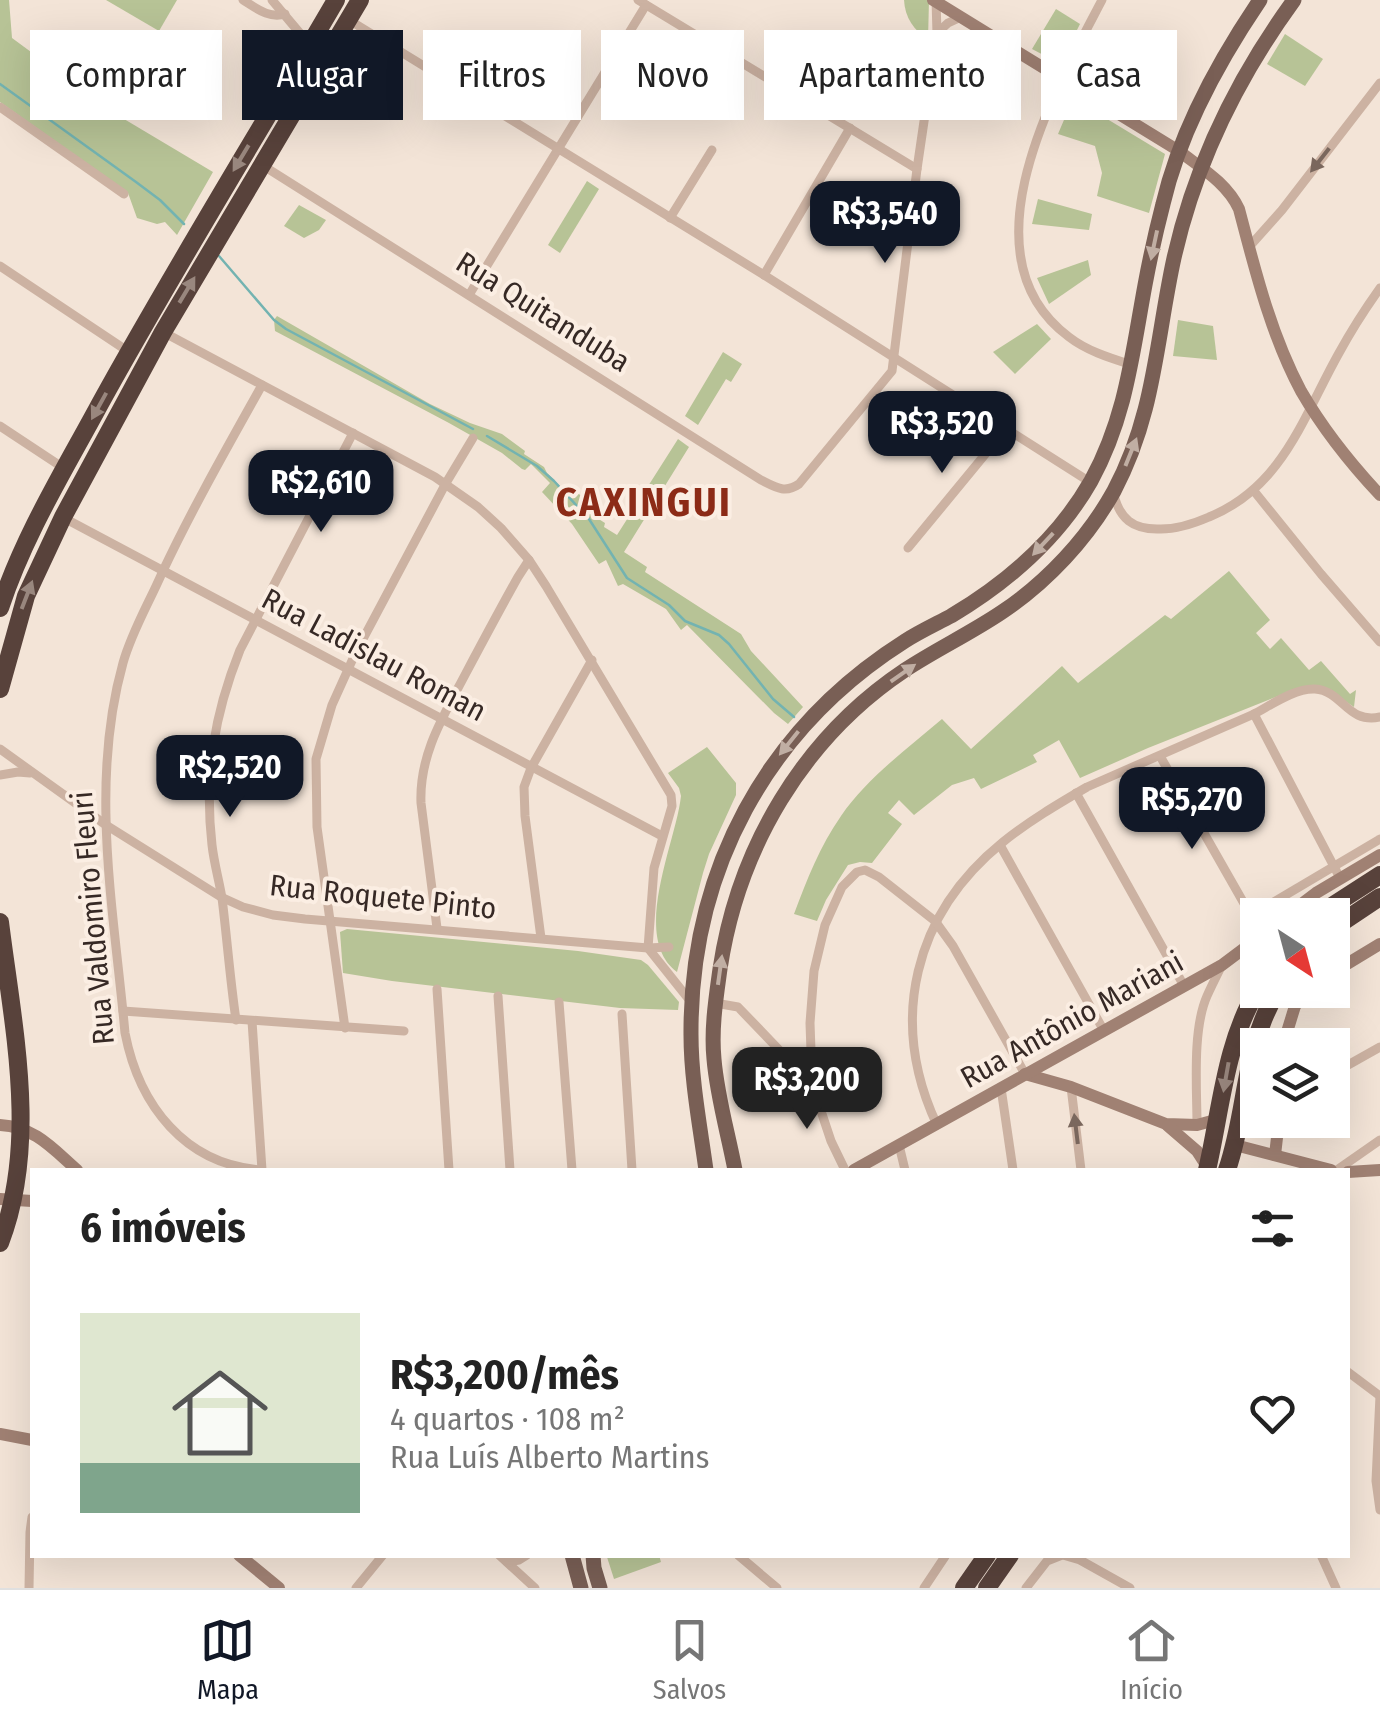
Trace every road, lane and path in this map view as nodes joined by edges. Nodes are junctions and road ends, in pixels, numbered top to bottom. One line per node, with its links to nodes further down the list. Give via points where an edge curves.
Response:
1 (243, 0): 10 (street, via 266,14)
2 (272, 0): 10 (street)
3 (336, 0): 14 (highway)
4 (360, 0): 12 (highway)
5 (1102, 0): 17 (street)
6 (1260, 0): 28 (main road)
7 (1294, 0): 30 (main road, via 1240,84)
8 (935, 1): 11 (main road); 15 (street)
9 (642, 3): 25 (street); 26 (street)
10 (285, 14): 13 (street)
11 (961, 18): 16 (street); 18 (main road)
12 (349, 20): 26 (street); 29 (highway)
13 (298, 30)
14 (318, 30)
15 (937, 30)
16 (940, 30)
17 (1087, 30)
18 (1041, 67)
19 (1380, 83): 34 (street, one-way to 34)
20 (0, 108): 32 (street)
21 (264, 120): 40 (highway, one-way to 40)
22 (924, 120): 31 (street)
23 (1046, 120): 42 (street, via 1023,188 1019,238 1025,278 1042,310 1069,337)
24 (1128, 120): 28 (main road)
25 (850, 128): 31 (street); 36 (street)
26 (559, 148): 33 (street); 38 (street)
27 (712, 150): 33 (street)
28 (1179, 151): 30 (main road); 42 (main road, one-way to 42, via 1152,250)
29 (262, 165): 38 (street, Rua Quitanduba); 39 (highway, one-way to 29)
30 (1202, 167): 34 (main road, via 1234,199); 52 (main road, one-way to 30, via 1146,411 1173,263)
31 (917, 168): 41 (street)
32 (124, 194)
33 (670, 218): 36 (street)
34 (1249, 247): 44 (main road, via 1287,360)
35 (0, 266): 40 (street)
36 (764, 276): 41 (street)
37 (1380, 288): 44 (street)
38 (469, 295): 41 (street, Rua Quitanduba, via 779,489 798,484 892,371)
39 (162, 332): 43 (street); 55 (highway)
40 (129, 352): 49 (highway, one-way to 49)
41 (894, 359): 46 (street)
42 (1132, 365): 50 (main road, via 1118,420)
43 (262, 384): 47 (street); 58 (street, Rua Valdomiro Fleuri)
44 (1311, 408): 53 (street); 54 (main road)
45 (0, 426): 49 (street)
46 (1006, 429): 50 (street); 56 (street)
47 (354, 433): 51 (street); 60 (street)
48 (473, 438): 51 (street)
49 (64, 469): 59 (highway)
50 (1090, 482): 104 (main road, one-way to 104, via 1019,569 857,674 778,756 714,879)
51 (446, 484): 57 (street); 63 (street)
52 (1113, 492): 53 (street, via 1130,523 1156,529 1208,518); 105 (main road, one-way to 52, via 735,900 790,785 874,693 1033,588)
53 (1254, 492): 61 (street)
54 (1380, 495)
55 (63, 517): 58 (street, Rua Ladislau Roman); 64 (highway, one-way to 55, via 26,596)
56 (908, 548)
57 (529, 560): 62 (street); 67 (street)
58 (163, 571): 60 (street, Rua Ladislau Roman); 74 (street, Rua Valdomiro Fleuri, via 130,640 114,700)
59 (0, 608)
60 (254, 620): 63 (street, Rua Ladislau Roman); 81 (street, via 230,675 211,750 210,827)
61 (1380, 642)
62 (592, 660): 70 (street); 75 (street, via 671,795)
63 (348, 670): 67 (street, Rua Ladislau Roman); 88 (street, via 316,759)
64 (0, 689)
65 (1254, 714): 66 (street, via 1312,689 1357,716); 69 (street); 79 (street)
66 (1380, 716)
67 (442, 720): 70 (street, Rua Ladislau Roman); 91 (street, via 420,788)
68 (0, 749): 71 (street, Rua Roquete Pinto)
69 (1160, 756): 73 (street); 83 (street)
70 (531, 768): 75 (street, Rua Ladislau Roman); 92 (street, via 523,798)
71 (33, 773): 72 (street); 74 (street, Rua Roquete Pinto)
72 (0, 774)
73 (1076, 793): 77 (street); 99 (street)
74 (106, 825): 81 (street, Rua Roquete Pinto); 108 (street, Rua Valdomiro Fleuri)
75 (662, 836): 94 (street)
76 (1380, 839): 79 (street)
77 (1000, 844): 89 (street); 114 (street)
78 (1380, 855): 79 (main road)
79 (1337, 872): 84 (street); 85 (main road)
80 (1380, 876): 86 (highway)
81 (222, 896): 88 (street, Rua Roquete Pinto, via 273,915); 110 (street)
82 (1380, 897): 87 (highway)
83 (1240, 898)
84 (1286, 898)
85 (1307, 898)
86 (1345, 898)
87 (1350, 917)
88 (328, 920): 91 (street, Rua Roquete Pinto); 112 (street)
89 (935, 921): 117 (street); 118 (street, via 870,872 860,870 842,887 814,972); 122 (street, via 915,983 912,1029 918,1075)
90 (0, 922): 126 (highway)
91 (437, 928): 92 (street, Rua Roquete Pinto)
92 (541, 938): 94 (street, Rua Roquete Pinto)
93 (1380, 944): 97 (main road)
94 (648, 948): 95 (street, Rua Roquete Pinto); 104 (street)
95 (669, 948)
96 (1240, 952): 98 (main road, Rua Antônio Mariani)
97 (1350, 962)
98 (1222, 965): 99 (main road, Rua Antônio Mariani); 102 (street)
99 (1190, 982): 102 (street); 114 (main road, Rua Antônio Mariani)
100 (437, 989): 135 (street)
101 (498, 996): 136 (street)
102 (1206, 998): 125 (street)
103 (559, 1002): 137 (street)
104 (691, 1002): 139 (main road)
105 (715, 1003): 118 (street, via 738,1007); 140 (main road, via 714,1058)
106 (1249, 1008): 121 (highway, one-way to 121, via 1232,1047)
107 (1268, 1008): 131 (highway)
108 (123, 1010): 110 (street); 133 (street, Rua Valdomiro Fleuri, via 140,1084 170,1127 214,1160)
109 (622, 1014): 138 (street)
110 (236, 1020): 111 (street)
111 (252, 1021): 112 (street); 134 (street)
112 (345, 1028): 113 (street)
113 (404, 1031)
114 (1104, 1031): 117 (main road, Rua Antônio Mariani)
115 (1380, 1047): 116 (street)
116 (1350, 1064)
117 (1025, 1074): 119 (main road); 120 (main road, Rua Antônio Mariani)
118 (812, 1079): 141 (street)
119 (1071, 1087): 123 (main road); 145 (street, one-way to 119)
120 (1001, 1088): 122 (main road, Rua Antônio Mariani); 144 (street)
121 (1218, 1119): 125 (main road); 131 (highway)
122 (937, 1124): 129 (main road, Rua Antônio Mariani)
123 (1166, 1124): 125 (main road); 131 (main road)
124 (0, 1125): 126 (main road)
125 (1197, 1125)
126 (20, 1126): 132 (main road); 150 (highway)
127 (1277, 1138): 130 (main road)
128 (1380, 1140): 147 (street)
129 (899, 1145): 142 (main road, Rua Antônio Mariani); 143 (street)
130 (1275, 1155): 131 (main road); 146 (main road)
131 (1225, 1163)
132 (72, 1168)
133 (248, 1168)
134 (262, 1168)
135 (450, 1168)
136 (510, 1168)
137 (572, 1168)
138 (632, 1168)
139 (706, 1168)
140 (734, 1168)
141 (844, 1168)
142 (858, 1168)
143 (905, 1168)
144 (1013, 1168)
145 (1081, 1168)
146 (1326, 1168)
147 (1337, 1168)
148 (1380, 1170): 149 (main road)
149 (1350, 1172)
150 (16, 1200): 151 (highway)
151 (0, 1243)
152 (1350, 1374): 153 (street)
153 (1380, 1396): 156 (street)
154 (0, 1434): 155 (main road)
155 (30, 1440)
156 (1380, 1510)
157 (30, 1532): 170 (street)
158 (243, 1558): 171 (main road)
159 (381, 1558): 172 (street)
160 (503, 1558): 173 (street)
161 (573, 1558): 174 (main road)
162 (593, 1558): 175 (main road)
163 (741, 1558): 176 (street)
164 (944, 1558): 177 (street)
165 (985, 1558): 178 (highway)
166 (1008, 1558): 179 (highway)
167 (1056, 1558): 180 (street, via 1039,1568)
168 (1070, 1558): 181 (street)
169 (1322, 1558): 182 (street)
170 (28, 1588)
171 (279, 1588)
172 (356, 1588)
173 (535, 1588)
174 (581, 1588)
175 (600, 1588)
176 (776, 1588)
177 (924, 1588)
178 (964, 1588)
179 (987, 1588)
180 (1026, 1588)
181 (1130, 1588)
182 (1336, 1588)

